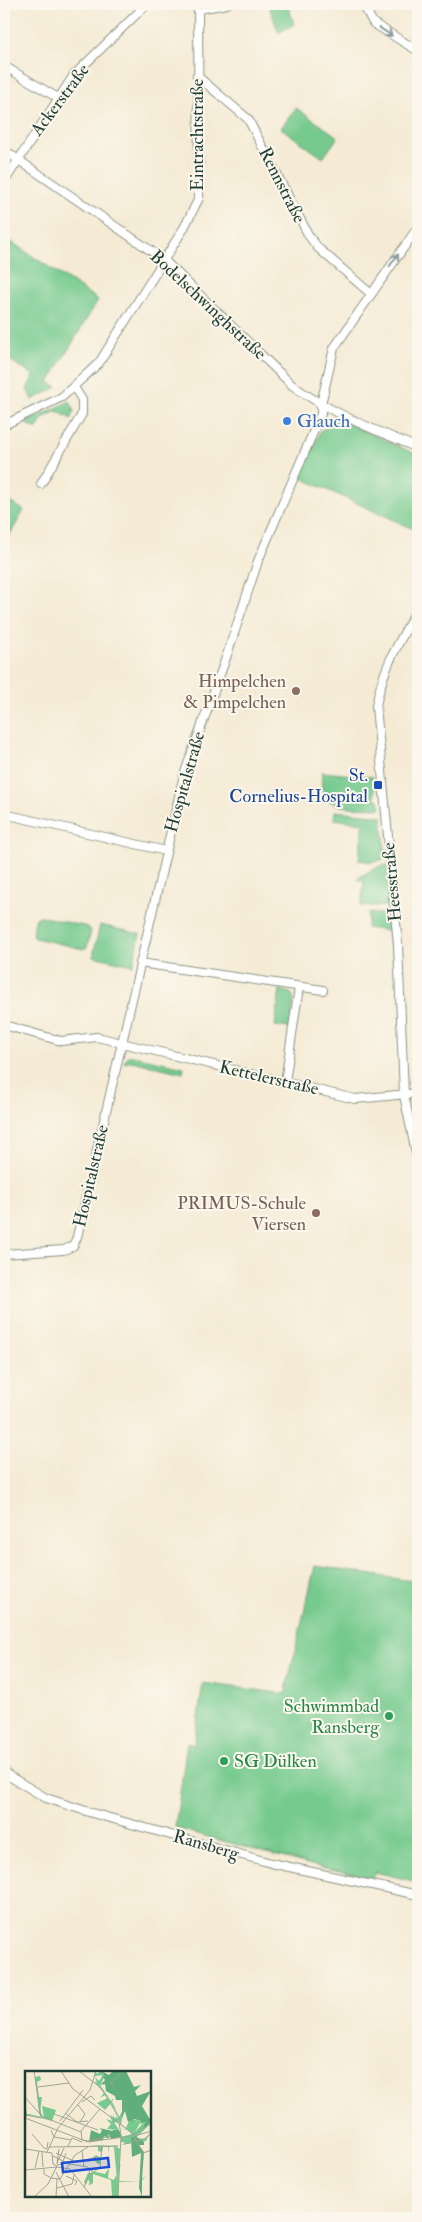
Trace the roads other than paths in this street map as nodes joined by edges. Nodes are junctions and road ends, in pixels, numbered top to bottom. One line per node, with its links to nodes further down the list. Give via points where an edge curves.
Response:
1 (147, 4): 8 (street, Ackerstraße, via 74,75)
2 (227, 4): 4 (street)
3 (363, 4): 5 (street, one-way to 5, via 373,23)
4 (198, 6): 7 (street, Eintrachtstraße)
5 (418, 51)
6 (4, 66): 8 (street)
7 (197, 76): 13 (street, Eintrachtstraße, via 199,198); 14 (street, Rennstraße, via 248,119 309,236 318,248)
8 (58, 98): 10 (street, Ackerstraße)
9 (4, 150): 10 (street, Bodelschwinghstraße)
10 (18, 159): 11 (street, Ackerstraße); 13 (street, Bodelschwinghstraße)
11 (4, 182)
12 (418, 227): 14 (street, Hospitalstraße, one-way to 12)
13 (163, 259): 15 (street, Eintrachtstraße, via 99,363); 16 (street, Bodelschwinghstraße, via 292,385)
14 (370, 293): 16 (street, Hospitalstraße, via 334,348)
15 (74, 387): 17 (street, Eintrachtstraße, via 62,397); 19 (street, via 82,400 82,414)
16 (321, 404): 18 (street, Bodelschwinghstraße); 22 (street, Hospitalstraße, via 321,414 258,561 184,775)
17 (4, 425)
18 (418, 448)
19 (41, 484)
20 (418, 608): 30 (street, Heesstraße, via 380,681 376,706 398,944)
21 (4, 814): 22 (street)
22 (166, 851): 23 (street, Hospitalstraße)
23 (140, 963): 24 (street); 27 (street, Hospitalstraße)
24 (298, 987): 25 (street); 28 (street)
25 (323, 990)
26 (4, 1026): 27 (street, Kettelerstraße, via 61,1041 98,1037)
27 (122, 1043): 28 (street, Kettelerstraße); 32 (street, Hospitalstraße, via 73,1246 64,1250)
28 (285, 1082): 30 (street, Kettelerstraße, via 355,1099)
29 (418, 1093): 30 (street, Kettelerstraße)
30 (404, 1095): 31 (street, Heesstraße)
31 (418, 1163)
32 (4, 1254)
33 (4, 1770): 34 (street, Ransberg, via 46,1798 92,1813 271,1863)
34 (418, 1895)

